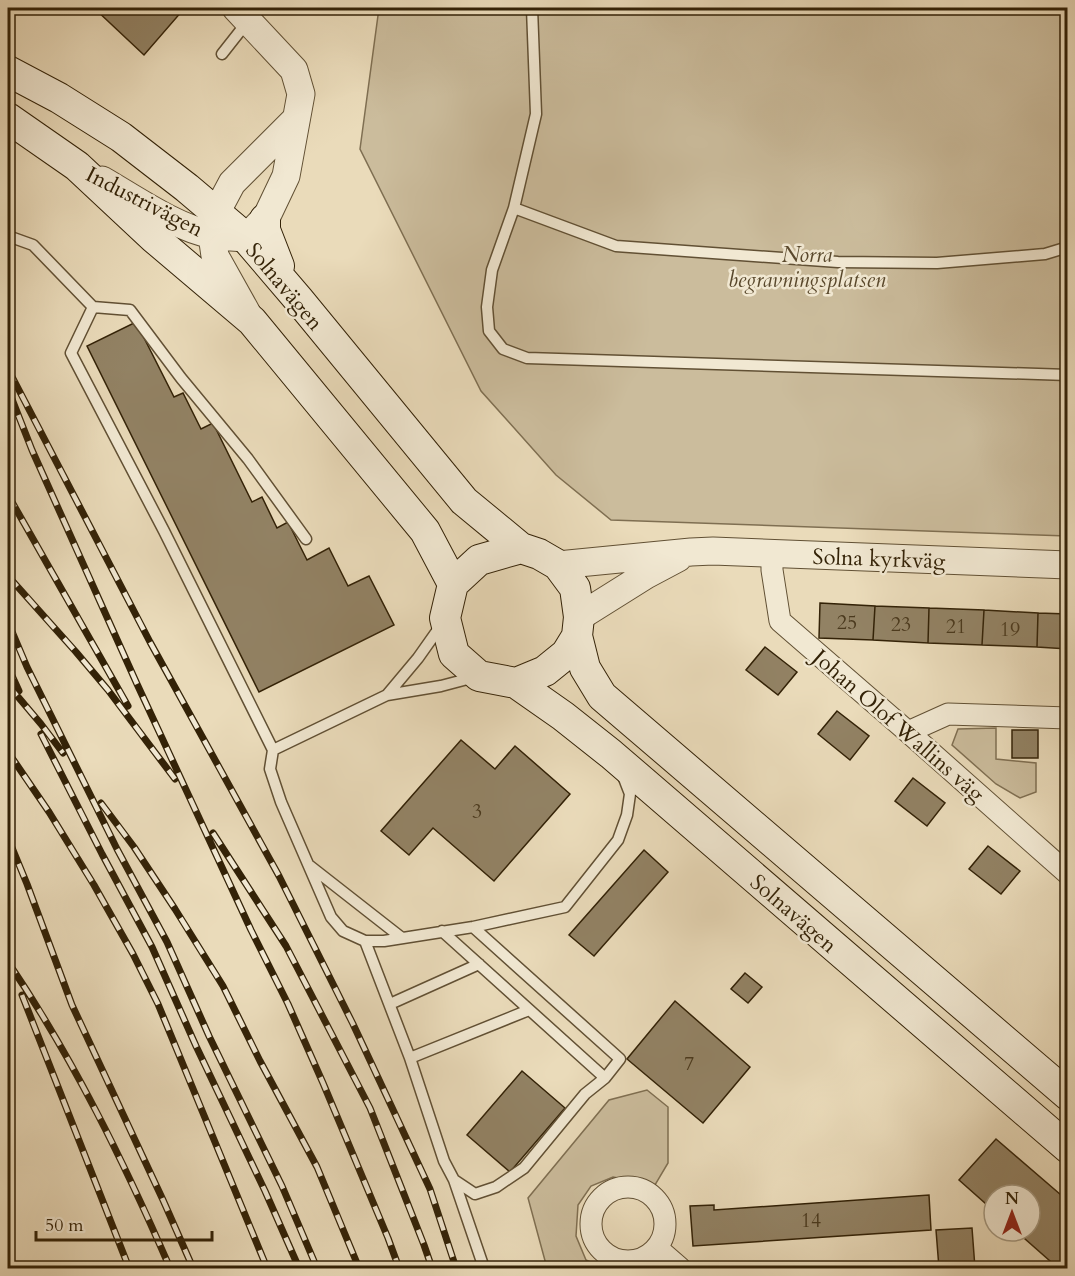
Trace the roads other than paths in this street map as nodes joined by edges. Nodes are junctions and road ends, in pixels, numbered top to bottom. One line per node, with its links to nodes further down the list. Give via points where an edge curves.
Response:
1 (532, 8): 8 (lane, via 537,114)
2 (242, 14): 3 (lane); 6 (street, via 294,70 301,94)
3 (222, 54)
4 (8, 70): 9 (main road, Solnavägen, via 121,137)
5 (8, 118): 7 (main road)
6 (296, 119): 9 (street, Industrivägen, via 232,183); 10 (street, via 286,176 267,216)
7 (77, 166): 9 (street, Industrivägen, via 187,227); 14 (main road)
8 (514, 208): 12 (lane, via 616,246 838,262 937,262 1045,254); 15 (lane, via 492,270 487,307 489,331 503,349 527,358)
9 (214, 224): 10 (main road, Solnavägen); 14 (street, Industrivägen, via 215,256)
10 (255, 228): 17 (main road, Solnavägen, via 299,300 464,501)
11 (8, 236): 13 (lane, via 33,245)
12 (1068, 248)
13 (93, 307): 16 (lane, via 130,310); 30 (lane, via 71,353)
14 (252, 321): 22 (main road, via 425,531)
15 (1068, 375)
16 (306, 539)
17 (521, 548): 20 (main road, Solnavägen); 22 (main road, via 479,560)
18 (691, 552): 19 (street, Solna kyrkväg); 20 (street, Solna kyrkväg); 24 (street, Solna kyrkväg, via 646,575)
19 (772, 554): 21 (street, Solna kyrkväg); 29 (street, Johan Olof Wallins väg, via 780,621)
20 (558, 565): 24 (main road, Solnavägen, via 574,588)
21 (1068, 565)
22 (453, 584): 23 (main road)
23 (445, 618): 25 (main road, via 454,654); 27 (lane)
24 (578, 627): 26 (main road, via 566,654 545,671); 43 (main road, Solnavägen, via 585,668 602,696)
25 (479, 676): 26 (main road, Solnavägen); 27 (lane)
26 (516, 683): 31 (main road, Solnavägen)
27 (387, 694): 30 (lane)
28 (1068, 718): 29 (street, via 948,714)
29 (908, 732): 33 (street, Johan Olof Wallins väg)
30 (273, 750): 32 (lane, via 270,769)
31 (611, 754): 34 (lane, via 630,794 627,815 618,840 565,907); 44 (main road, Solnavägen)
32 (308, 865): 36 (lane); 37 (lane, via 331,917 343,931)
33 (1068, 874)
34 (473, 927): 35 (lane); 42 (lane, via 620,1059)
35 (442, 931): 36 (lane); 38 (lane)
36 (402, 938): 37 (lane)
37 (364, 941): 39 (lane)
38 (479, 964): 39 (lane); 40 (lane)
39 (390, 1004): 41 (lane)
40 (529, 1010): 41 (lane); 42 (lane)
41 (410, 1058): 45 (lane)
42 (604, 1078): 45 (lane, via 585,1094 524,1168 496,1187 476,1194)
43 (1068, 1095)
44 (1068, 1148)
45 (454, 1180): 47 (lane)
46 (657, 1248): 48 (street)
47 (484, 1269)
48 (680, 1269)

